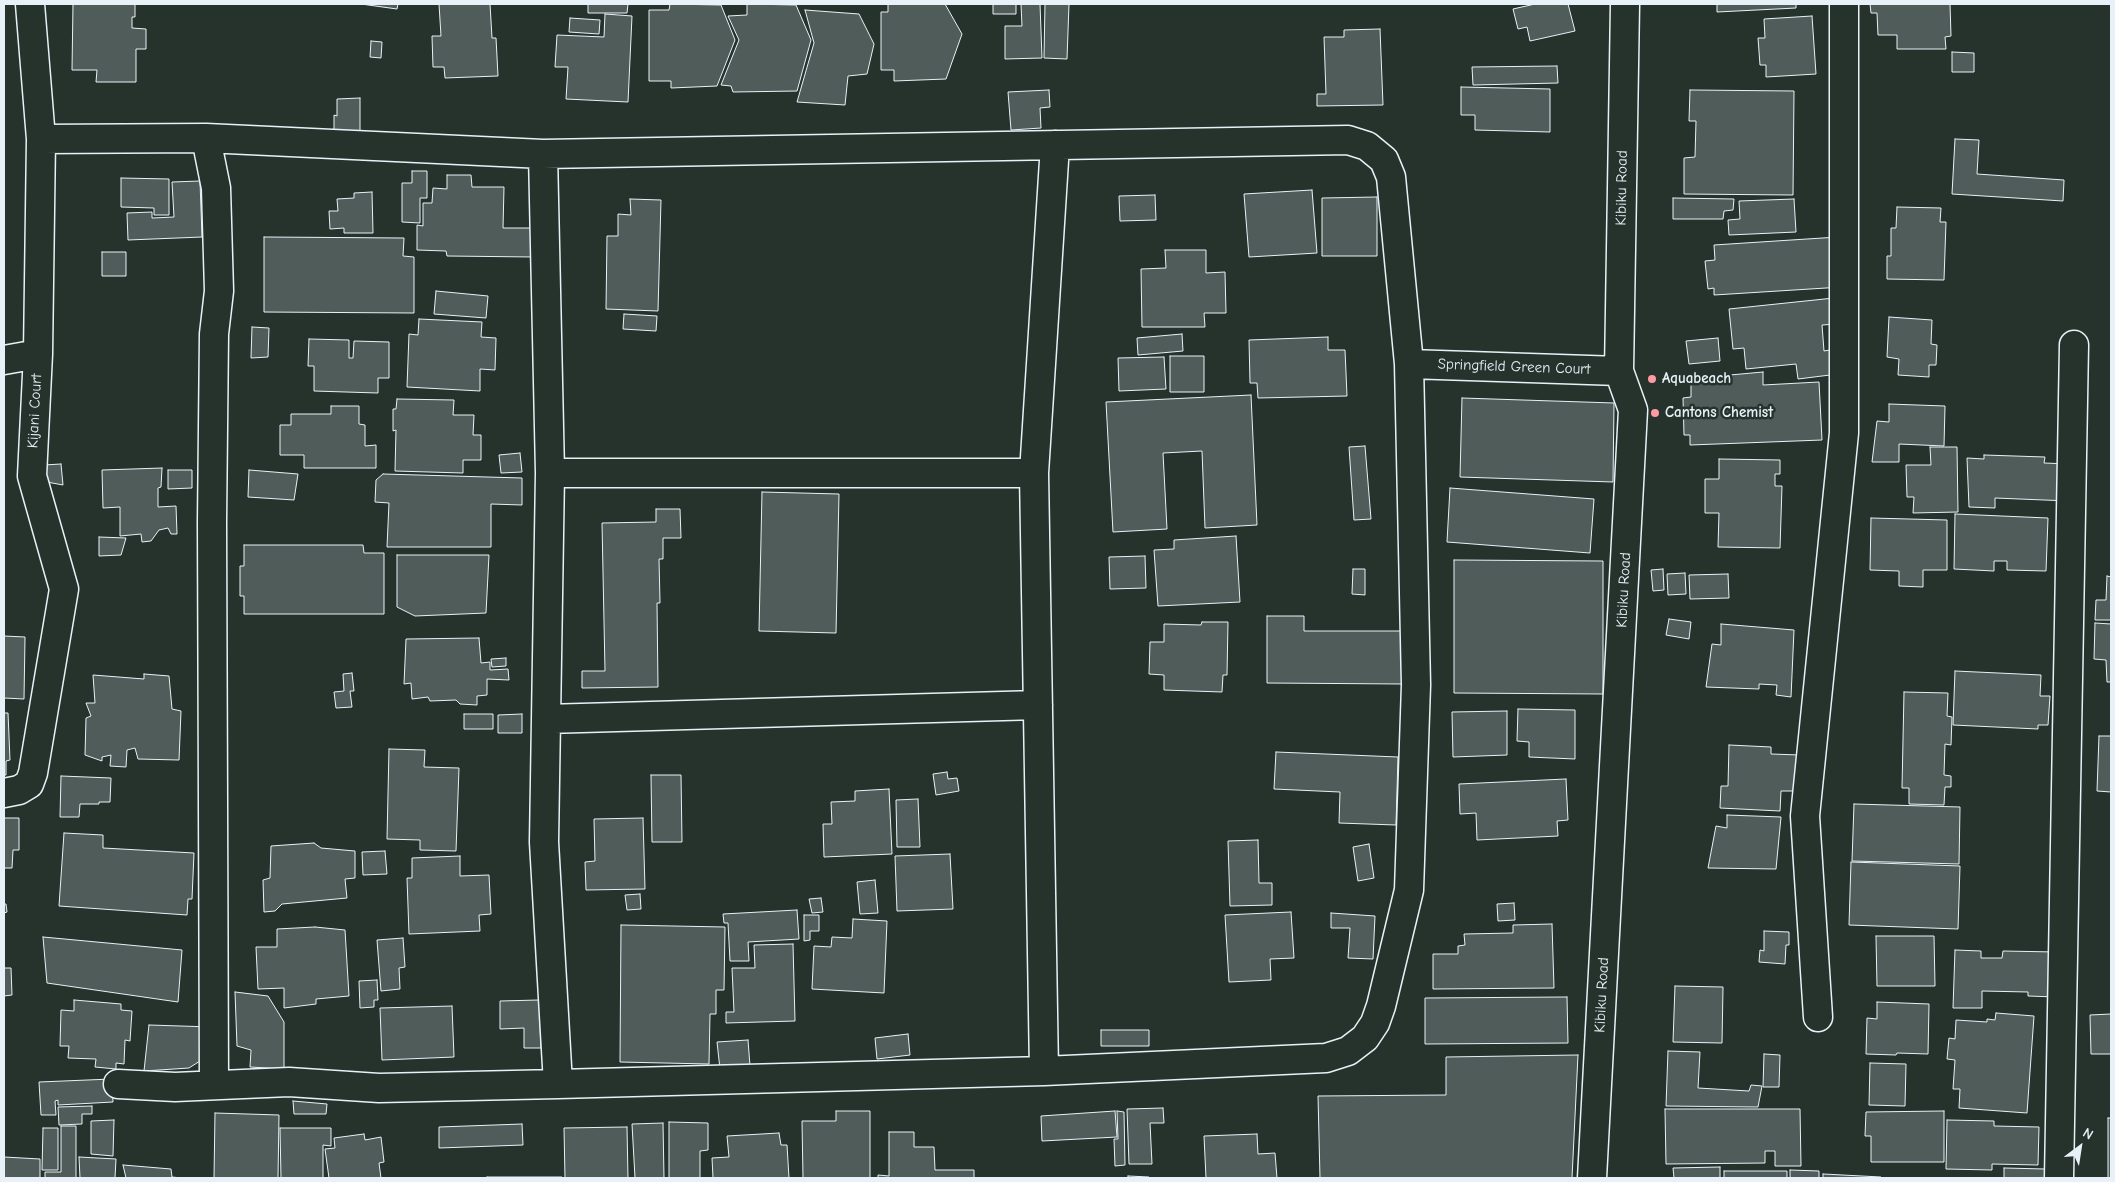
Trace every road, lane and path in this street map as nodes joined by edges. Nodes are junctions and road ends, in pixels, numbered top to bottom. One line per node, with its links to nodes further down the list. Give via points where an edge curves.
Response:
1 (30, 4): 5 (street, Kijani Court)
2 (1625, 4): 12 (street, Kibiku Road)
3 (1844, 4): 18 (street, via 1844,433 1805,816)
4 (206, 138): 5 (street); 7 (street); 21 (street, via 216,188 219,291 214,334 212,522)
5 (41, 139): 9 (street, Kijani Court)
6 (1055, 145): 7 (street); 11 (street, via 1348,140 1367,146 1384,160 1391,177); 14 (street)
7 (543, 154): 13 (street)
8 (2074, 345): 24 (street)
9 (38, 354): 10 (street); 17 (street, Kijani Court, via 32,476 64,589 33,773 29,784)
10 (4, 360)
11 (1409, 364): 12 (street, Springfield Green Court); 19 (street, via 1416,685 1409,890 1375,1023 1365,1038 1348,1051 1326,1058)
12 (1619, 371): 23 (street, Kibiku Road, via 1633,410)
13 (550, 473): 14 (street); 16 (street)
14 (1034, 473): 15 (street)
15 (1038, 705): 16 (street); 19 (street)
16 (546, 719): 22 (street, via 544,842)
17 (4, 793)
18 (1818, 1017)
19 (1044, 1071): 22 (street)
20 (118, 1084): 21 (street, via 175,1087)
21 (214, 1084): 22 (street, via 289,1082 379,1088)
22 (558, 1084)
23 (1592, 1178)
24 (2059, 1178)

